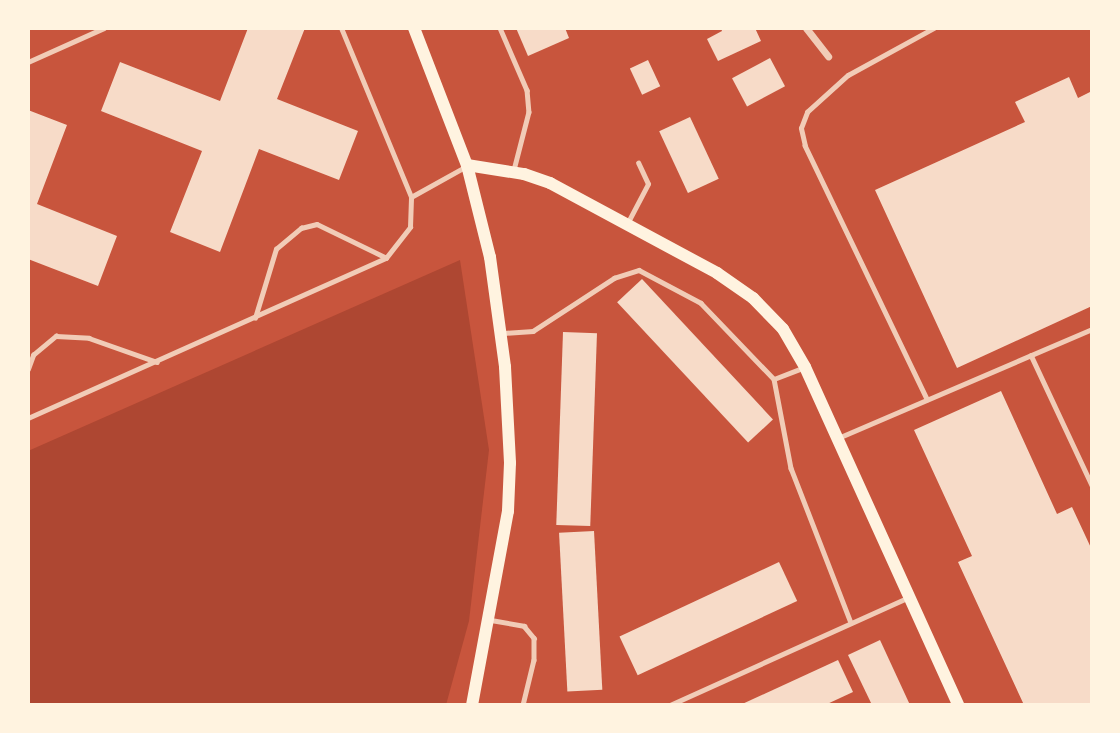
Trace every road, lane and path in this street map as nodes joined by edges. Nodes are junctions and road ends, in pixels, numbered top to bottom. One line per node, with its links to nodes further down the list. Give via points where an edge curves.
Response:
1 (104, 28): 8 (lane)
2 (341, 28): 12 (lane)
3 (414, 28): 10 (main road)
4 (500, 28): 11 (lane, via 527,90 529,112)
5 (806, 28): 7 (street)
6 (934, 28): 23 (lane, via 848,75 807,111 801,128 805,146)
7 (828, 56)
8 (28, 62)
9 (638, 163): 13 (lane, via 648,184)
10 (467, 165): 11 (main road); 12 (lane); 17 (main road, via 488,247)
11 (513, 172): 13 (main road, via 550,183)
12 (411, 197): 14 (lane, via 410,227)
13 (627, 225): 20 (main road, via 753,298 783,329)
14 (386, 258): 15 (lane); 15 (lane, via 317,224 301,228 276,249)
15 (255, 318): 19 (lane)
16 (1092, 328): 18 (lane)
17 (501, 334): 22 (lane, via 533,331 614,278 639,270 701,303); 28 (main road, via 510,463)
18 (1031, 355): 23 (lane); 26 (lane)
19 (158, 362): 21 (lane, via 89,338 57,336 33,355); 24 (lane)
20 (805, 367): 22 (lane); 25 (main road)
21 (28, 369)
22 (774, 379): 29 (lane, via 792,468)
23 (927, 400): 25 (lane)
24 (28, 418)
25 (837, 438): 27 (main road)
26 (1092, 485)
27 (909, 597): 29 (lane); 33 (main road)
28 (491, 620): 30 (main road); 31 (lane, via 524,626 534,638 534,660)
29 (851, 623): 32 (lane)
30 (472, 705)
31 (523, 705)
32 (670, 705)
33 (958, 705)

